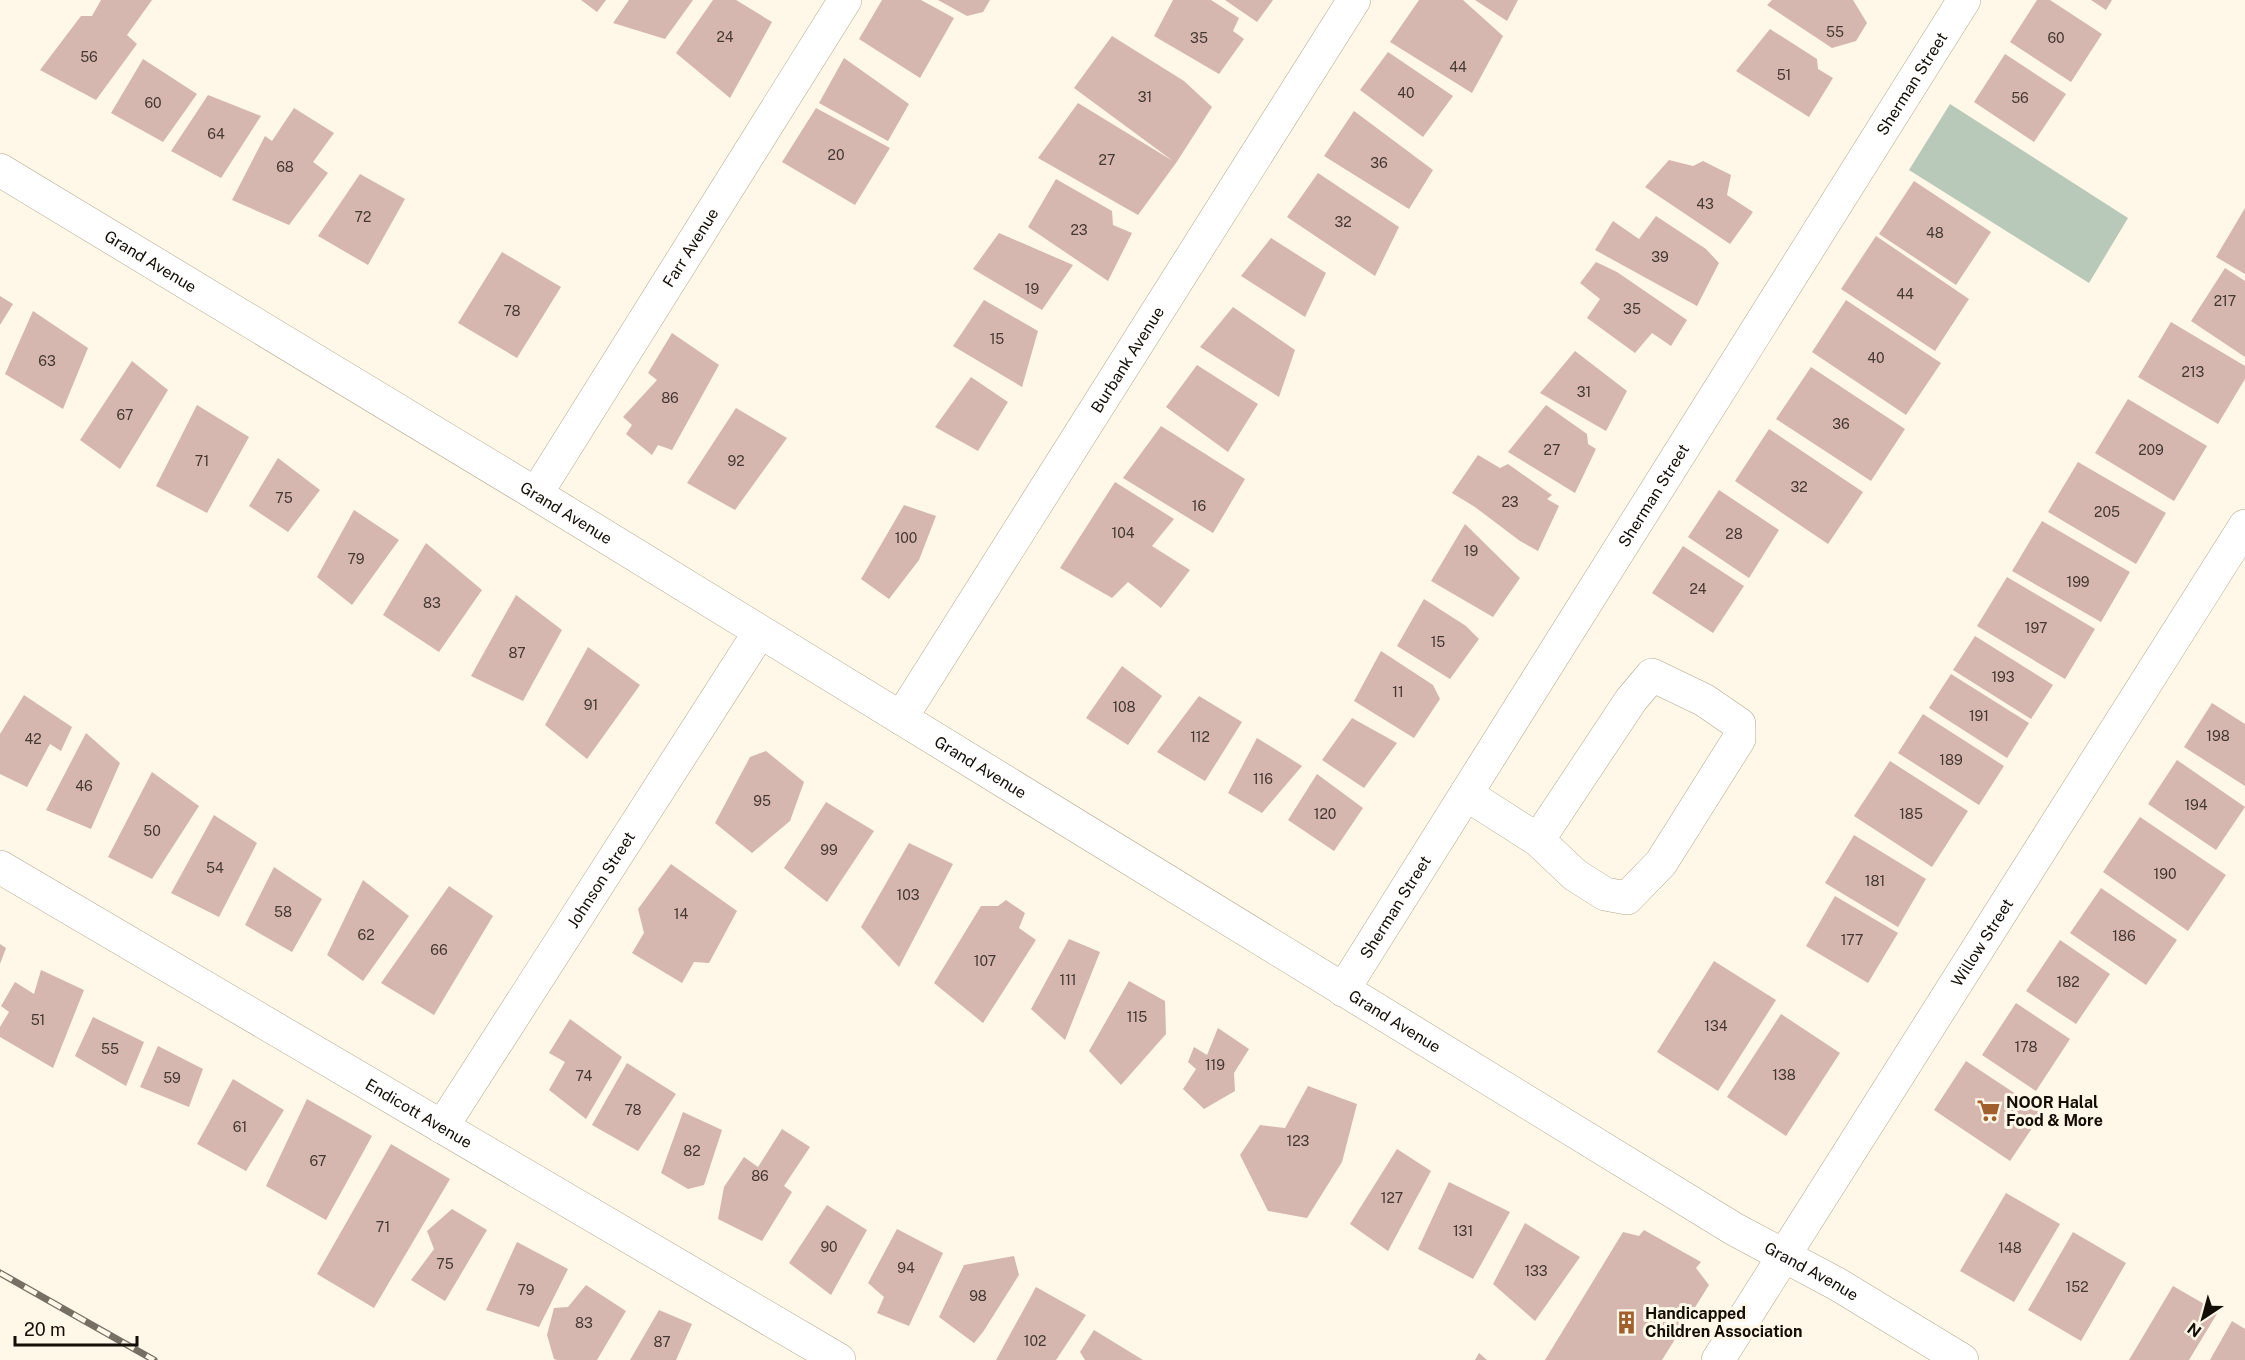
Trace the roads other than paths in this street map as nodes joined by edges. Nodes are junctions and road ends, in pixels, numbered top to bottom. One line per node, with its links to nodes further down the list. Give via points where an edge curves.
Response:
1 (1354, 0): 8 (street, Burbank Avenue)
2 (1964, 0): 9 (street, Sherman Street)
3 (837, 3): 5 (street, Farr Avenue)
4 (0, 170): 5 (street, Grand Avenue)
5 (536, 494): 7 (street, Grand Avenue)
6 (2245, 526): 14 (street, Willow Street)
7 (759, 633): 8 (street, Grand Avenue); 13 (street, Johnson Street)
8 (901, 718): 12 (street, Grand Avenue)
9 (1466, 794): 10 (street); 12 (street, Sherman Street)
10 (1538, 840): 10 (street, via 1575,875 1605,894 1627,898 1661,863 1739,738 1739,724 1704,700 1652,675 1631,700)
11 (0, 867): 13 (street, Endicott Avenue)
12 (1343, 990): 14 (street, Grand Avenue, via 1734,1229)
13 (442, 1127): 15 (street, Endicott Avenue)
14 (1785, 1256): 16 (street, Willow Street); 17 (street, Grand Avenue)
15 (839, 1360)
16 (1718, 1360)
17 (1962, 1360)

